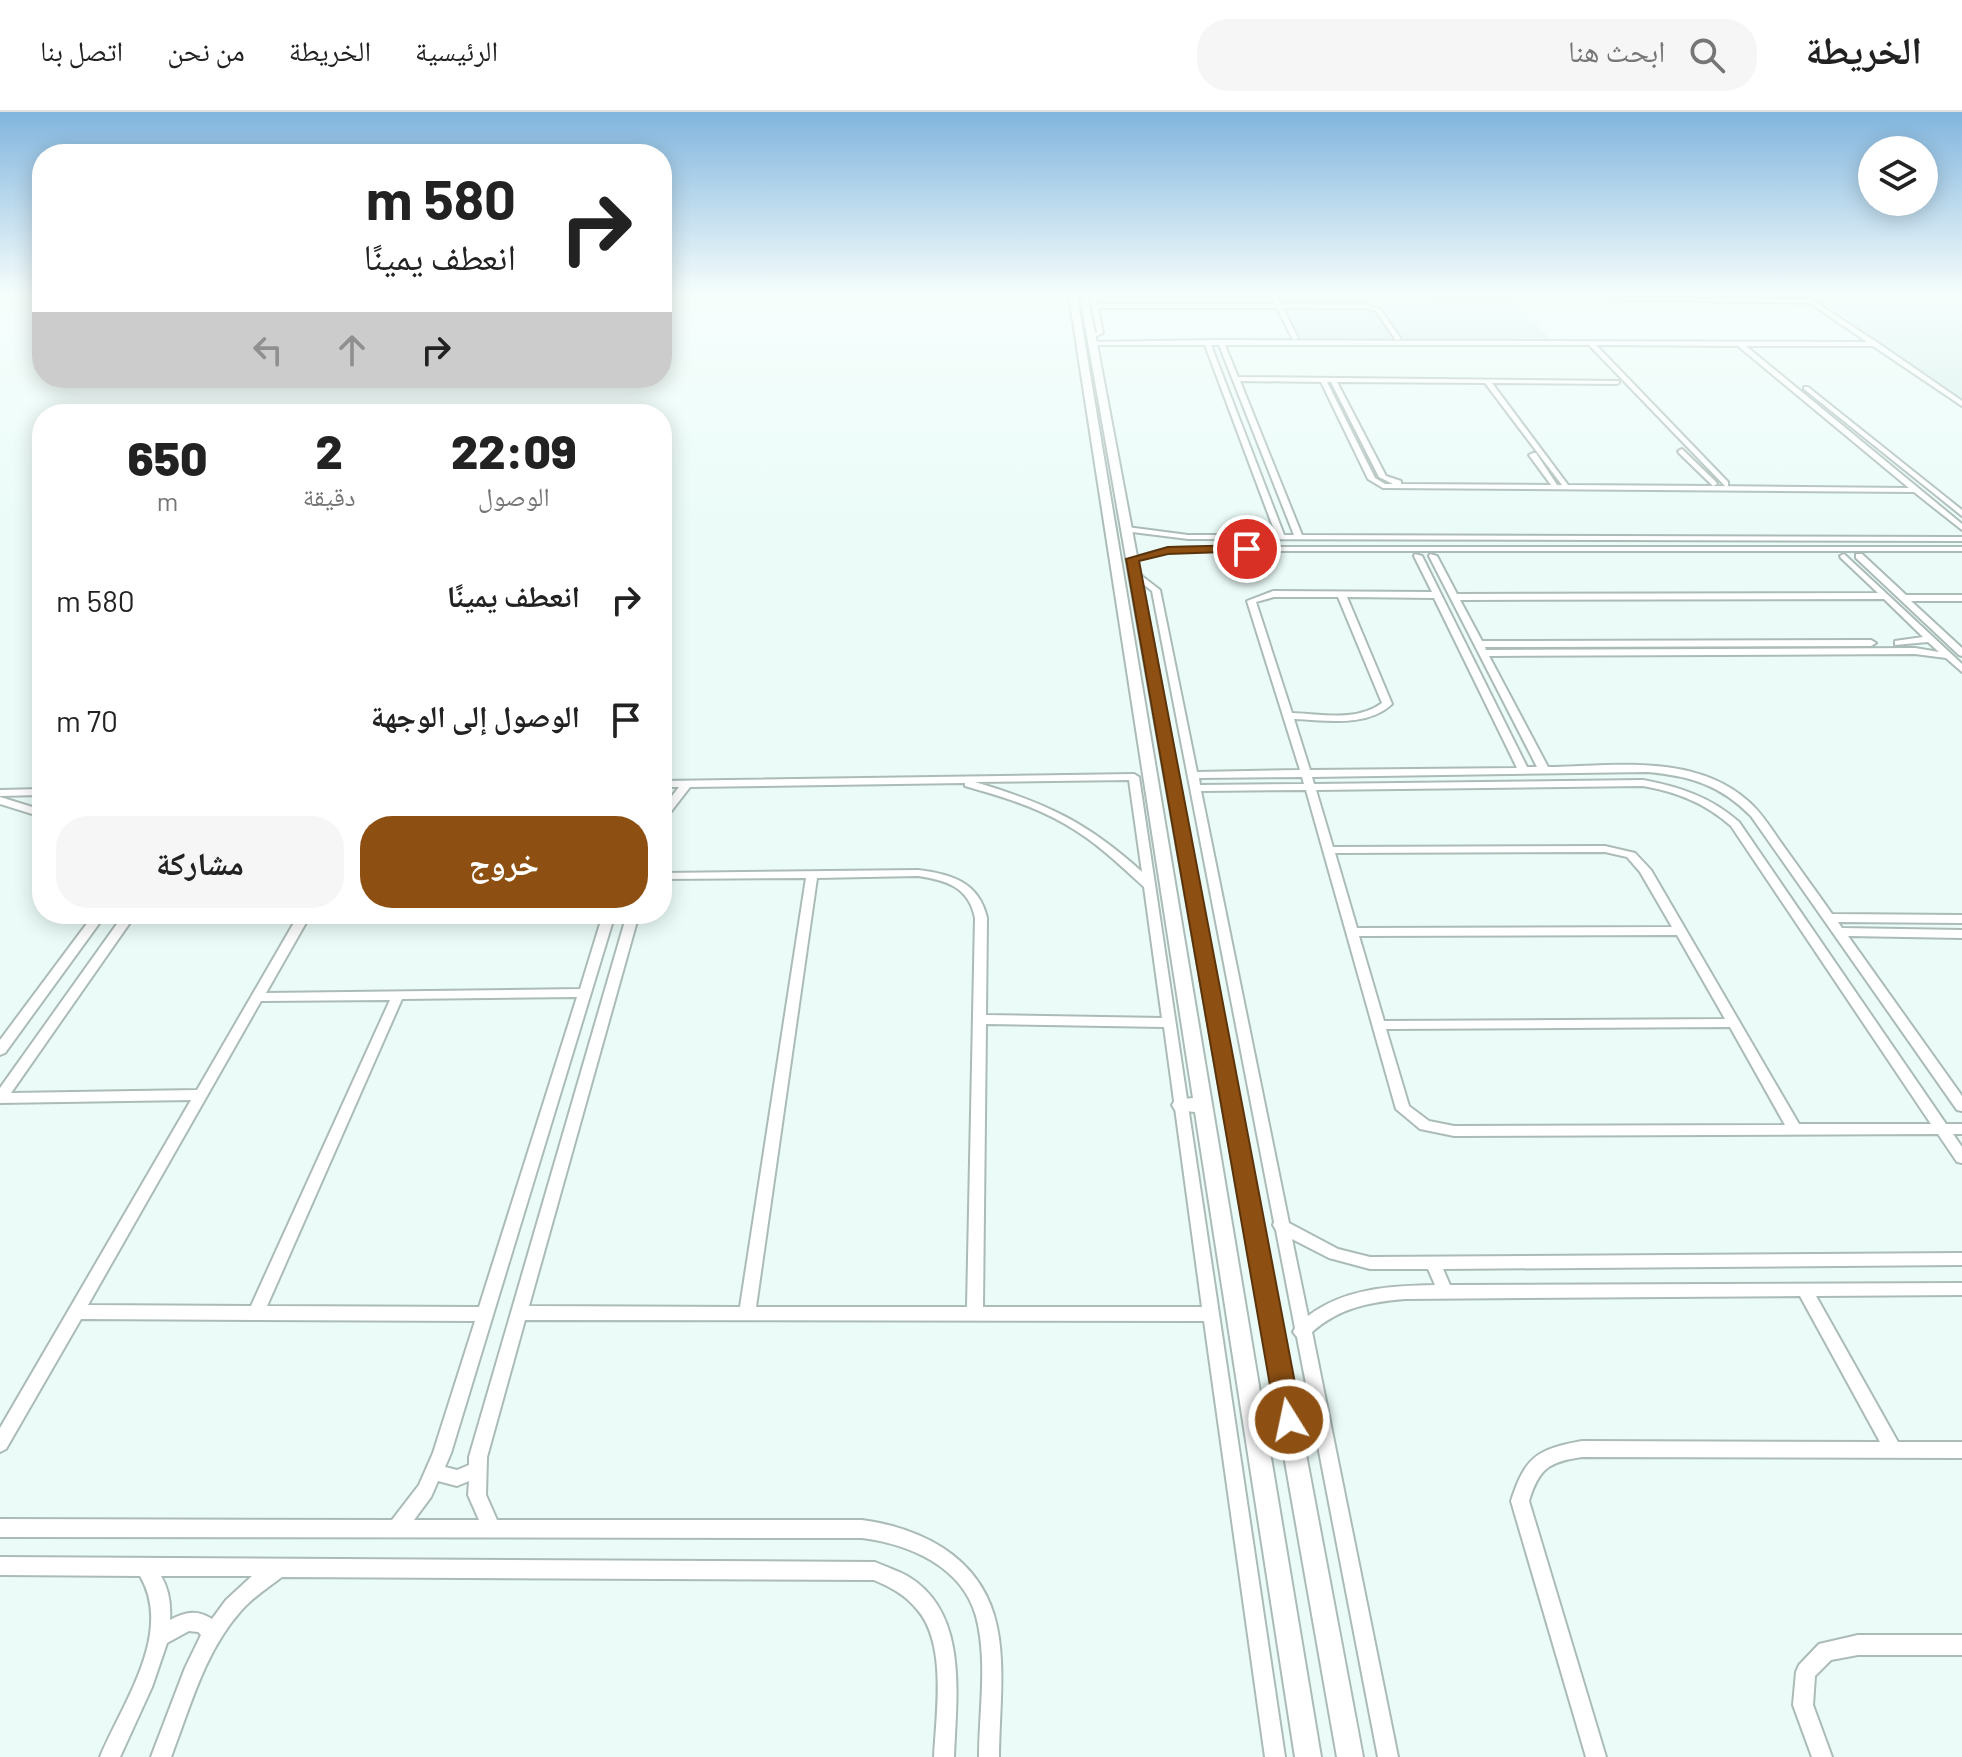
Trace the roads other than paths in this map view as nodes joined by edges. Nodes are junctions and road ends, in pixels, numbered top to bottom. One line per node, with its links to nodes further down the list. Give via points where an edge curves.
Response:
1 (1084, 373): 55 (street)
2 (1098, 373): 27 (street)
3 (1219, 373): 29 (street)
4 (1233, 373): 11 (street)
5 (1609, 373): 12 (street)
6 (1619, 373): 22 (street)
7 (1775, 373): 23 (street)
8 (1788, 373): 25 (street)
9 (1917, 373): 16 (street)
10 (1929, 373): 17 (street)
11 (1235, 378): 12 (street); 13 (street); 30 (street)
12 (1615, 379): 15 (street); 21 (street)
13 (1323, 380): 14 (street); 24 (street, via 1372,479 1393,488)
14 (1333, 380): 15 (street); 19 (street, via 1387,480)
15 (1483, 381): 19 (street); 20 (street)
16 (1948, 395): 17 (street); 18 (street)
17 (1962, 395)
18 (1962, 404)
19 (1554, 484): 20 (street)
20 (1565, 484): 21 (street)
21 (1713, 484): 22 (street)
22 (1725, 484): 23 (street)
23 (1909, 484): 24 (street)
24 (1916, 490): 26 (street)
25 (1962, 514)
26 (1962, 528)
27 (1127, 529): 28 (street); 40 (street)
28 (1211, 537): 29 (street); 32 (street)
29 (1281, 538): 30 (street)
30 (1299, 538): 31 (street)
31 (1962, 539)
32 (1215, 549): 34 (street); 35 (street)
33 (1962, 549): 35 (street)
34 (1162, 551): 36 (street, via 1197,556); 40 (street)
35 (1845, 552): 37 (street); 38 (street); 43 (street)
36 (1418, 556): 37 (street); 42 (street)
37 (1433, 556): 44 (street)
38 (1857, 556): 39 (street); 45 (street)
39 (1962, 557)
40 (1134, 567): 56 (street); 59 (street, via 1156,590)
41 (1341, 594): 42 (street); 52 (street, via 1264,594 1251,601); 52 (street, via 1387,704 1378,713 1360,717)
42 (1438, 595): 53 (street)
43 (1884, 596): 44 (street); 47 (street)
44 (1454, 597): 48 (street)
45 (1903, 598): 46 (street); 49 (street)
46 (1962, 598)
47 (1930, 639): 48 (street); 50 (street)
48 (1482, 649): 50 (street, via 1915,651); 54 (street)
49 (1962, 653)
50 (1948, 656): 51 (street)
51 (1962, 669)
52 (1287, 716): 58 (street)
53 (1523, 770): 54 (street); 58 (street)
54 (1544, 770): 71 (street, via 1680,771 1712,781 1739,796 1755,814)
55 (1142, 776): 56 (street); 57 (street); 70 (street); 93 (street)
56 (1172, 776): 133 (street)
57 (954, 780): 60 (street); 70 (street, via 1031,801 1072,820)
58 (1307, 780): 59 (street); 67 (street); 96 (street, via 1643,783 1697,796 1735,824)
59 (1196, 781): 99 (street)
60 (687, 783): 61 (street); 65 (street)
61 (672, 784)
62 (32, 792): 63 (street)
63 (0, 793)
64 (0, 800): 66 (street)
65 (672, 803)
66 (32, 811)
67 (1328, 850): 78 (street, via 1618,851 1641,862); 79 (street)
68 (812, 874): 69 (street); 85 (street, via 918,873 965,888 980,910); 108 (street)
69 (672, 876)
70 (1149, 885): 86 (street)
71 (1829, 918): 72 (street); 80 (street)
72 (1962, 919)
73 (90, 924): 89 (street)
74 (123, 924): 91 (street)
75 (299, 924): 84 (street)
76 (606, 924): 82 (street)
77 (630, 924): 107 (street)
78 (1681, 931): 79 (street); 87 (street)
79 (1352, 932): 88 (street)
80 (1839, 932): 81 (street); 94 (street)
81 (1962, 934)
82 (584, 993): 83 (street); 109 (street)
83 (398, 995): 84 (street); 106 (street)
84 (256, 997): 90 (street)
85 (980, 1019): 86 (street); 110 (street)
86 (1169, 1023): 92 (street)
87 (1734, 1023): 88 (street); 95 (street)
88 (1378, 1025): 95 (street, via 1403,1109 1425,1125 1454,1131)
89 (2, 1047)
90 (200, 1095): 91 (street); 105 (street)
91 (0, 1098)
92 (1181, 1105): 93 (street); 111 (street)
93 (1203, 1105): 132 (street)
94 (1962, 1106)
95 (1795, 1129): 96 (street)
96 (1942, 1129): 97 (street); 98 (street)
97 (1962, 1129)
98 (1962, 1158)
99 (1280, 1225): 101 (street, via 1350,1259); 112 (street)
100 (1962, 1259): 101 (street)
101 (1433, 1262): 104 (street)
102 (1804, 1289): 103 (street); 104 (street); 114 (street)
103 (1962, 1289)
104 (1445, 1291): 112 (street, via 1362,1294 1322,1312)
105 (75, 1312): 106 (street); 113 (street)
106 (256, 1313): 109 (street)
107 (520, 1313): 108 (street); 116 (street)
108 (747, 1313): 110 (street)
109 (485, 1314): 117 (street)
110 (975, 1314): 111 (street)
111 (1211, 1314): 131 (street)
112 (1301, 1332): 134 (street)
113 (0, 1444)
114 (1893, 1449): 115 (street); 135 (street, via 1582,1449 1550,1454 1528,1473 1520,1501)
115 (1962, 1450)
116 (476, 1470): 117 (street, via 448,1479); 120 (street, via 480,1507)
117 (435, 1472): 119 (street)
118 (0, 1528): 119 (street)
119 (397, 1528): 120 (street)
120 (492, 1528): 130 (street, via 862,1529 917,1541 949,1562 981,1602 988,1635)
121 (0, 1566): 122 (street)
122 (145, 1567): 123 (street); 125 (street, via 154,1576 163,1603)
123 (280, 1568): 124 (street, via 237,1598); 129 (street, via 875,1571 920,1596 940,1627 946,1663)
124 (211, 1632): 125 (street, via 203,1623 187,1621); 128 (street)
125 (161, 1636): 127 (street)
126 (1962, 1645): 136 (street, via 1858,1645 1826,1651 1806,1672 1803,1705)
127 (110, 1757)
128 (161, 1757)
129 (944, 1757)
130 (989, 1757)
131 (1275, 1757)
132 (1308, 1757)
133 (1350, 1757)
134 (1388, 1757)
135 (1596, 1757)
136 (1822, 1757)

